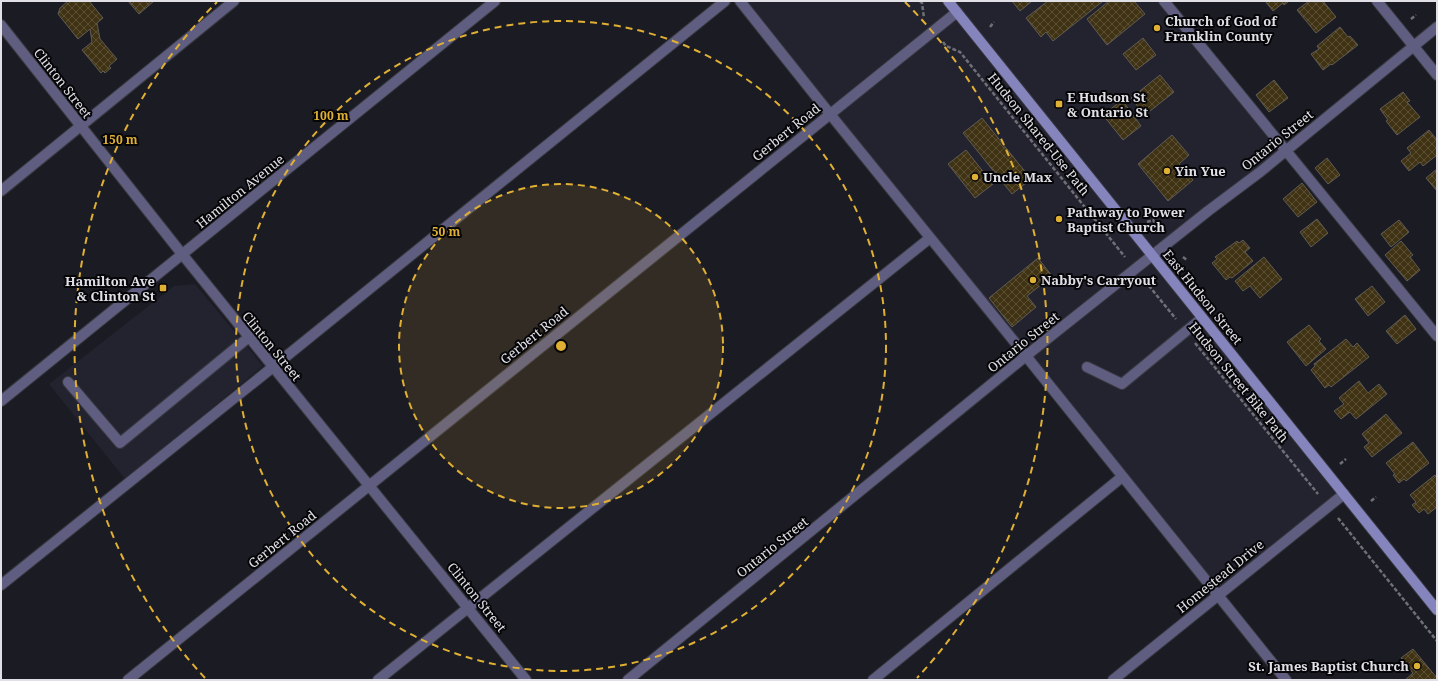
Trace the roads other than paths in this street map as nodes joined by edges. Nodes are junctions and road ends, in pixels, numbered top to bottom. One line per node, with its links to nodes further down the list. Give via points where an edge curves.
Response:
1 (234, 1): 14 (street)
2 (495, 1): 18 (street, Hamilton Avenue)
3 (724, 1): 24 (street)
4 (948, 1): 8 (main road, East Hudson Street)
5 (1164, 1): 15 (street)
6 (1377, 1): 11 (street)
7 (744, 2): 13 (street)
8 (957, 12): 13 (street, Gerbert Road); 19 (main road, East Hudson Street)
9 (1, 25): 14 (street, Clinton Street)
10 (1437, 27): 11 (street, Ontario Street)
11 (1414, 46): 12 (street); 15 (street, Ontario Street)
12 (1437, 75)
13 (830, 114): 17 (street); 29 (street, Gerbert Road)
14 (80, 126): 16 (street); 18 (street, Clinton Street)
15 (1286, 150): 19 (street, Ontario Street); 21 (street)
16 (1, 191)
17 (930, 238): 23 (street); 33 (street)
18 (182, 254): 22 (street, Clinton Street); 27 (street, Hamilton Avenue)
19 (1152, 256): 20 (main road, East Hudson Street); 23 (street, Ontario Street)
20 (1202, 318): 25 (street, via 1122,384); 30 (main road, East Hudson Street)
21 (1437, 336)
22 (249, 337): 24 (street, Clinton Street); 26 (street, via 120,444)
23 (1026, 356): 28 (street); 38 (street, Ontario Street)
24 (273, 367): 29 (street, Clinton Street); 31 (street)
25 (1087, 367)
26 (68, 382)
27 (1, 401)
28 (1122, 477): 32 (street); 39 (street)
29 (369, 485): 33 (street, Clinton Street); 35 (street, Gerbert Road)
30 (1344, 494): 32 (street, Homestead Drive); 34 (main road, East Hudson Street)
31 (1, 585)
32 (1217, 595): 40 (street, Homestead Drive); 41 (street)
33 (469, 608): 36 (street); 37 (street, Clinton Street)
34 (1437, 610)
35 (128, 680)
36 (378, 680)
37 (526, 680)
38 (628, 680)
39 (873, 680)
40 (1113, 680)
41 (1286, 680)

